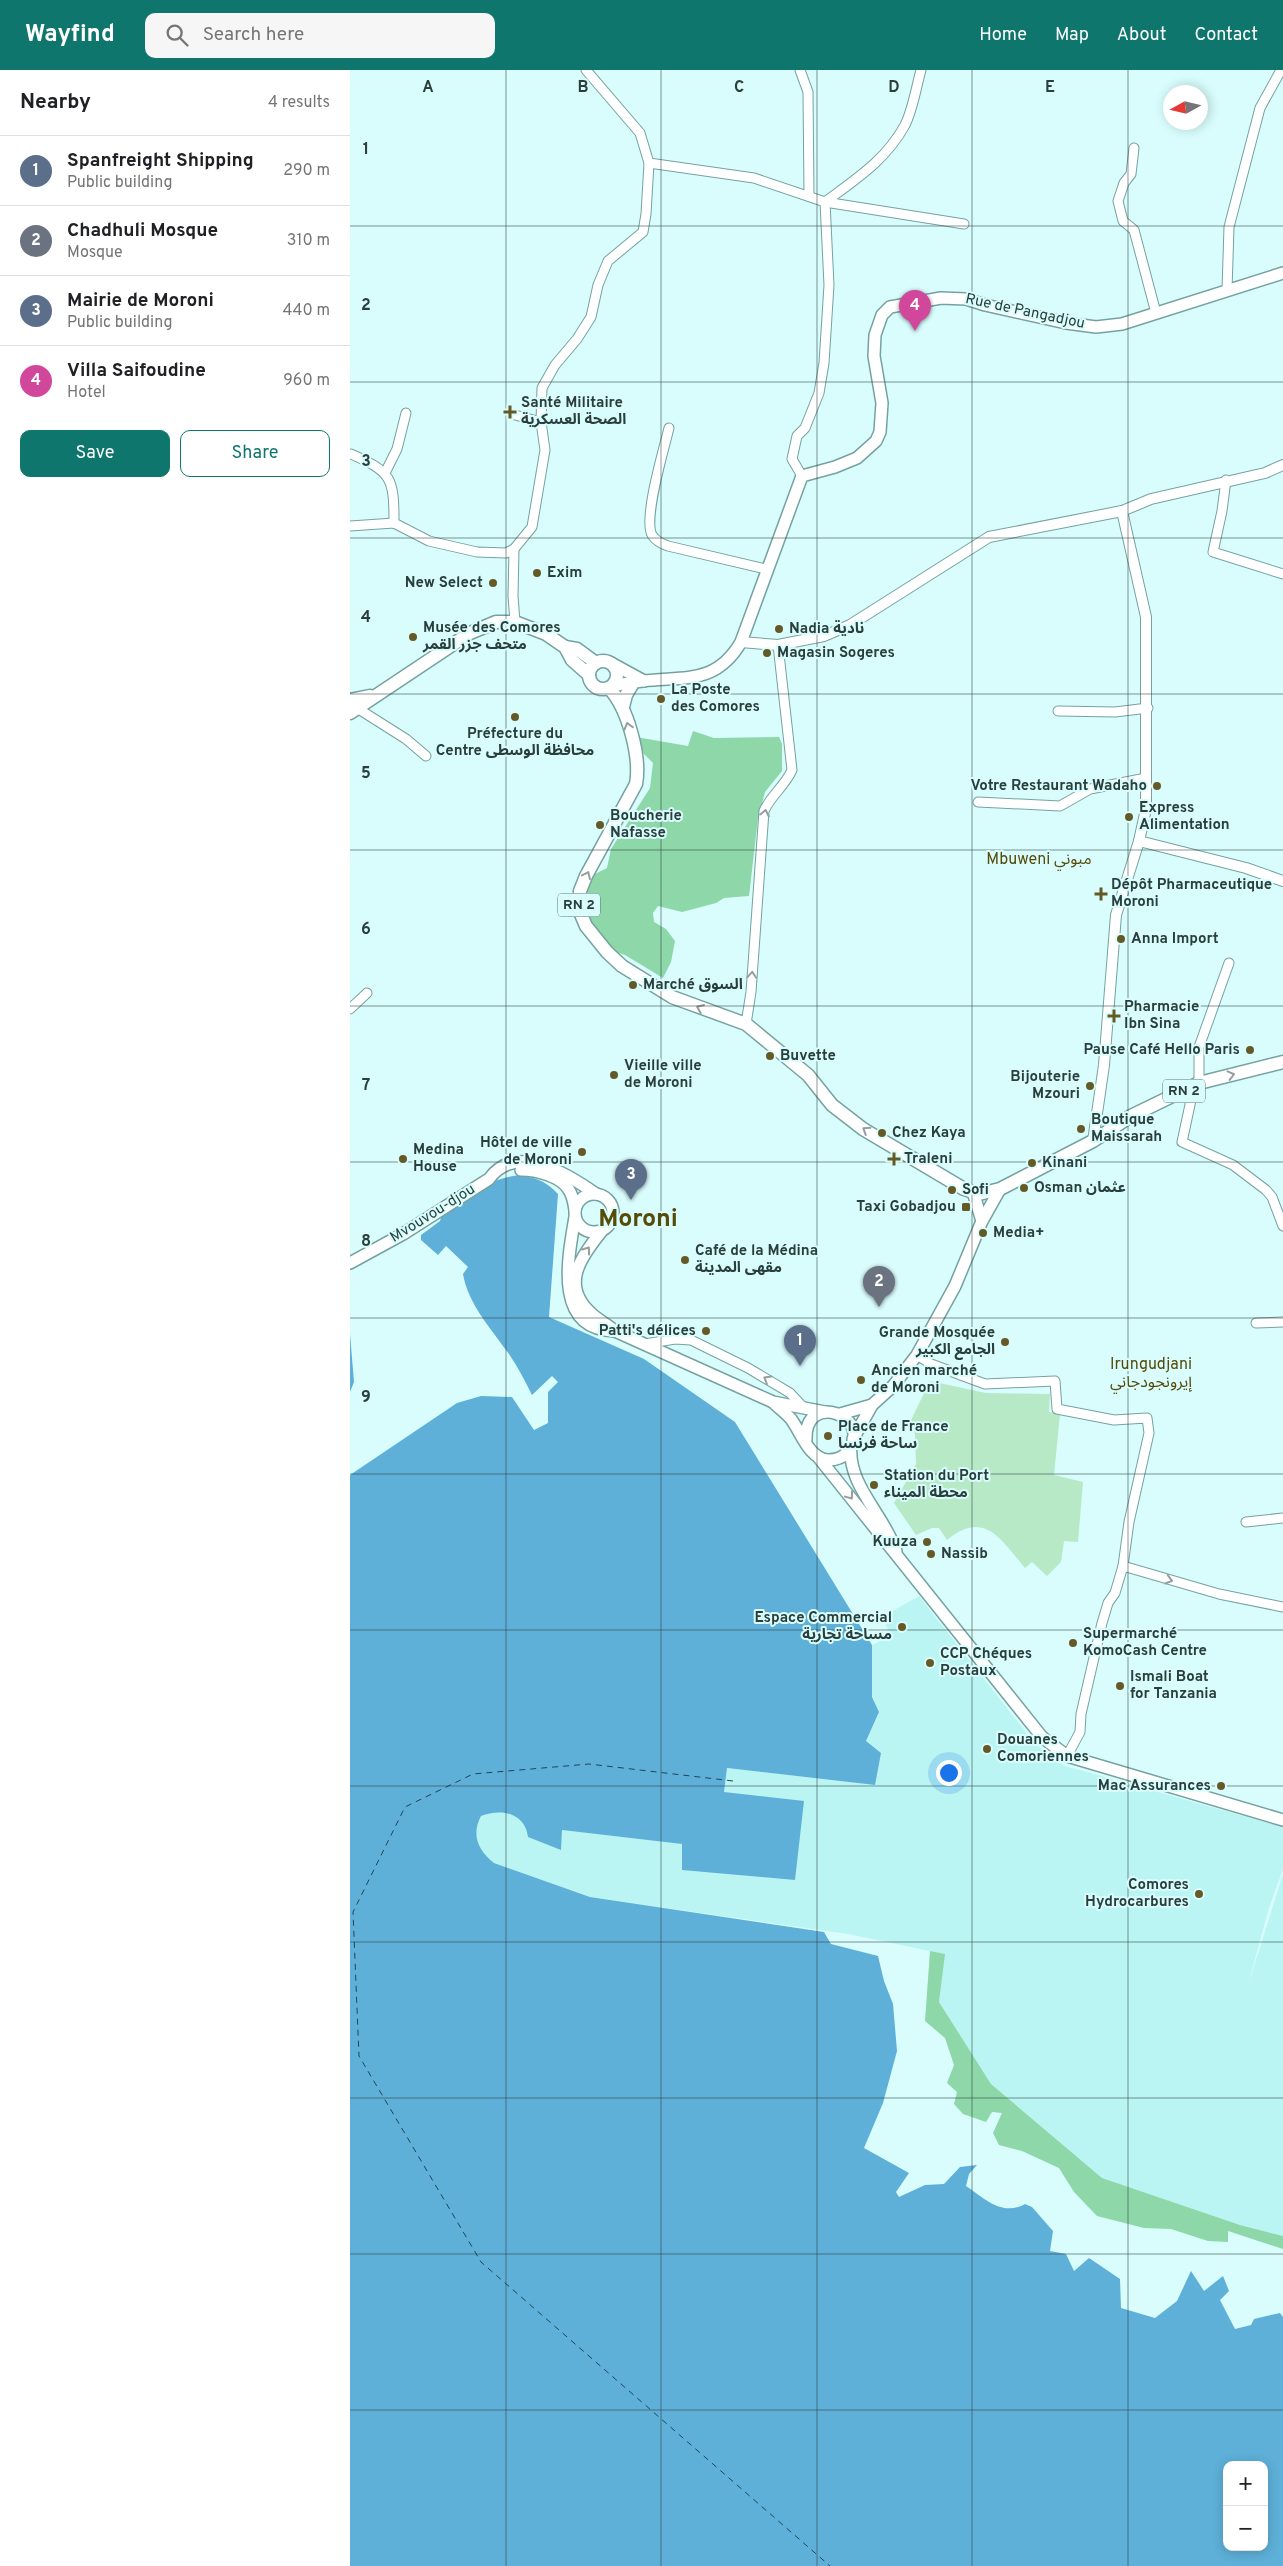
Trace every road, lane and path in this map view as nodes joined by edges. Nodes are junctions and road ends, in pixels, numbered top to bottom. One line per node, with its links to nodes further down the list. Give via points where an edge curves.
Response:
1 (586, 70): 6 (street, via 640,133)
2 (800, 70): 7 (street, via 808,92)
3 (921, 70): 8 (street, via 906,124 892,145 869,170)
4 (1281, 70): 11 (street, via 1260,108 1229,227)
5 (1134, 148): 12 (street, via 1133,167 1121,191 1119,212 1123,221 1134,230)
6 (649, 163): 7 (street, via 754,178); 15 (street, via 642,232 608,260 591,317 542,388)
7 (809, 195): 8 (street)
8 (825, 202): 9 (street); 20 (street, via 829,284 826,351 819,393 805,428 797,436 792,459)
9 (964, 224)
10 (1283, 273): 11 (main road, Rue de Pangadjou)
11 (1227, 290): 12 (main road, Rue de Pangadjou)
12 (1156, 313): 20 (main road, Rue de Pangadjou, via 1122,324 1096,327 1015,312 966,298 941,298 890,307 882,315 874,334 874,356 882,403 880,432 876,441 856,458 835,468)
13 (406, 412): 19 (street, via 397,448)
14 (515, 415): 15 (street)
15 (541, 422): 25 (street, via 545,450 532,528)
16 (669, 428): 26 (street, via 649,517 652,534 668,546)
17 (351, 454): 19 (street, via 378,466)
18 (1283, 465): 21 (street)
19 (385, 473): 23 (street, via 391,485)
20 (802, 476): 26 (main road)
21 (1226, 480): 22 (street, via 1151,499); 27 (street, via 1213,552)
22 (1122, 511): 30 (street, via 984,539 850,625 824,636); 39 (street, via 1146,617)
23 (394, 523): 24 (street); 25 (street, via 429,541 477,552 506,554)
24 (350, 526)
25 (514, 549): 28 (street, via 512,596)
26 (766, 569): 29 (main road)
27 (1283, 574)
28 (515, 622): 31 (main road, via 546,634); 37 (main road, via 482,626)
29 (741, 642): 30 (street); 35 (main road, via 733,657 698,676)
30 (778, 645): 49 (street, one-way to 30, via 764,811 769,799 792,770)
31 (565, 648): 32 (main road, via 576,649); 34 (main road, via 572,660)
32 (596, 663): 33 (main road, via 604,661); 34 (main road)
33 (610, 664): 35 (main road); 36 (main road, via 616,672 616,680)
34 (589, 675): 36 (main road, via 597,688)
35 (638, 682): 36 (main road); 38 (main road, via 626,695)
36 (610, 687): 38 (main road, RN 2)
37 (352, 707): 41 (street, via 406,739)
38 (623, 707): 49 (main road, RN 2, one-way to 38, via 672,997 640,979 607,952 586,926 580,912 580,891 586,876 636,784 637,760)
39 (1148, 708): 40 (street, via 1115,712); 42 (street)
40 (1058, 711)
41 (426, 756)
42 (1146, 778): 43 (street, via 1090,789 1060,806); 44 (street, via 1146,809)
43 (978, 802)
44 (1139, 841): 45 (street, via 1246,868); 52 (street, via 1116,915 1104,1065)
45 (1283, 881)
46 (1229, 964): 51 (street, via 1199,1048)
47 (367, 993): 48 (street)
48 (350, 1009)
49 (746, 1024): 55 (main road, RN 2, one-way to 49, via 863,1129 832,1105 808,1075)
50 (1283, 1062): 51 (main road, RN 2, one-way to 50)
51 (1197, 1085): 52 (main road, RN 2, via 1131,1116); 59 (street, via 1182,1142 1234,1164 1266,1190)
52 (1093, 1141): 54 (main road, RN 2)
53 (489, 1179): 56 (main road, Mvouvou-djou, via 505,1166 537,1164 570,1176); 57 (main road, Mvouvou-djou, via 524,1169 553,1177 569,1190); 61 (main road, Mvouvou-djou)
54 (1000, 1188): 55 (main road, RN 2, via 985,1193); 58 (main road)
55 (973, 1192): 58 (main road)
56 (596, 1194): 57 (main road, via 585,1196); 60 (main road, via 607,1199 613,1211 611,1223)
57 (575, 1213): 60 (main road, via 584,1230); 64 (main road, via 567,1274 573,1304 579,1315 593,1327)
58 (982, 1221): 66 (main road, via 955,1286)
59 (1283, 1226)
60 (601, 1232): 64 (main road, one-way to 60, via 587,1310 575,1287 579,1263)
61 (350, 1264)
62 (1283, 1322): 63 (street)
63 (1256, 1323)
64 (615, 1331): 65 (main road)
65 (645, 1344): 67 (main road); 69 (street, one-way to 65, via 790,1393 691,1340 675,1338)
66 (917, 1355): 68 (main road, via 893,1386); 78 (street, via 931,1364 985,1384 1056,1382 1057,1410 1114,1420 1147,1418 1149,1433)
67 (773, 1402): 69 (main road); 72 (main road)
68 (872, 1405): 71 (main road); 73 (main road)
69 (804, 1409): 70 (main road)
70 (825, 1412): 71 (main road); 72 (main road, via 812,1419)
71 (840, 1414): 73 (main road, via 851,1424)
72 (806, 1440): 74 (main road, via 813,1454)
73 (852, 1442): 74 (main road, via 847,1452 834,1460); 77 (main road, via 851,1459 856,1477 891,1534)
74 (819, 1458): 77 (main road, one-way to 77)
75 (1283, 1518): 76 (street)
76 (1246, 1522)
77 (897, 1556): 80 (main road, via 1042,1737)
78 (1122, 1566): 79 (street, one-way to 79, via 1219,1594); 80 (street, via 1102,1623 1081,1714 1082,1725)
79 (1283, 1607)
80 (1067, 1756): 81 (main road)
81 (1283, 1820)

